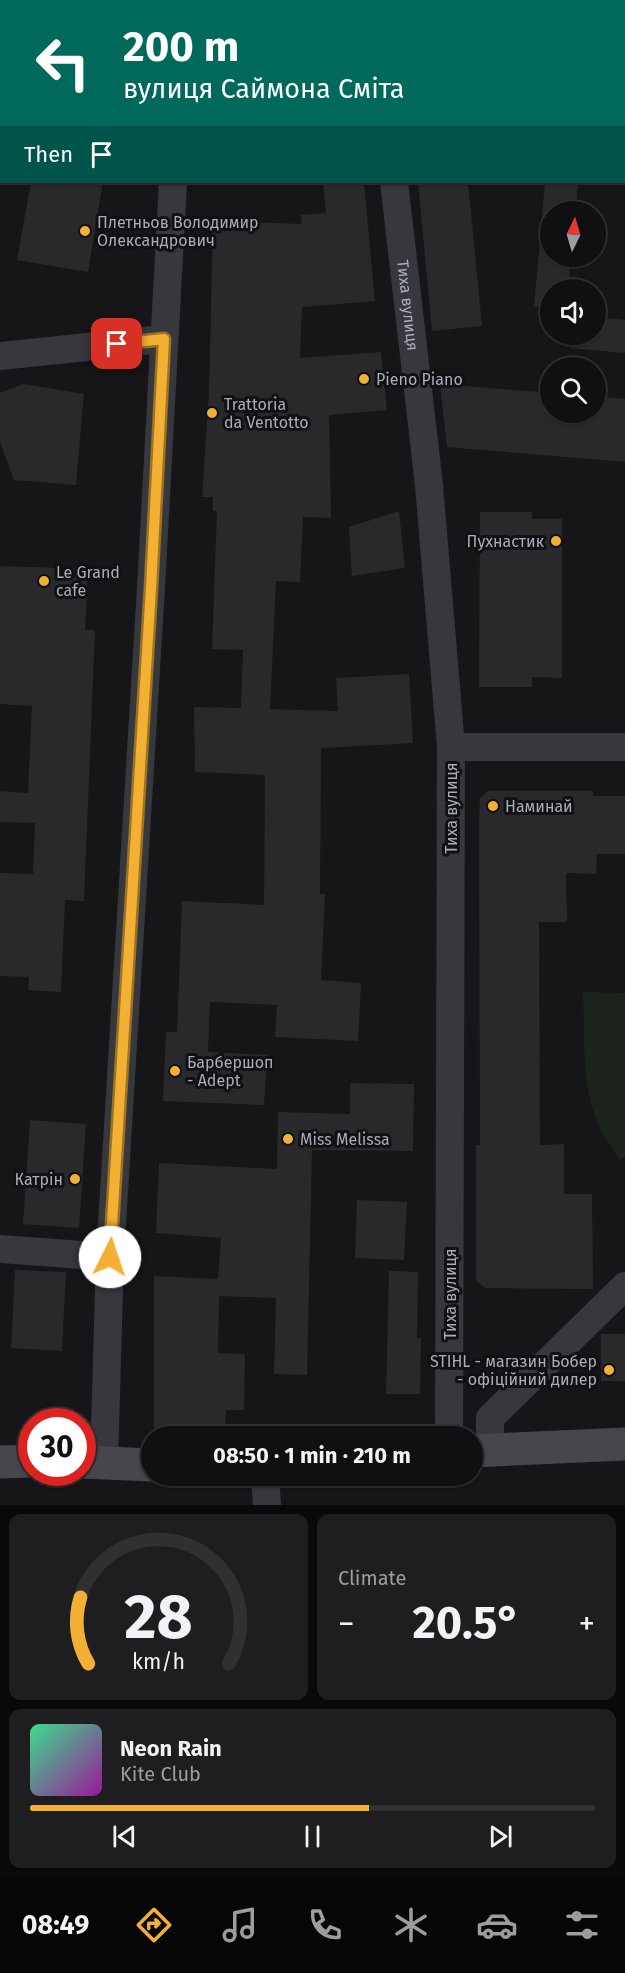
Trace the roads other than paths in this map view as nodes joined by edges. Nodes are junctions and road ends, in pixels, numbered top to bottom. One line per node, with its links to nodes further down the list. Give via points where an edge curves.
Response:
1 (172, 183): 3 (street)
2 (394, 183): 5 (street, Тиха вулиця, via 429,485)
3 (164, 339): 4 (street); 8 (street)
4 (0, 356)
5 (451, 747): 6 (street); 11 (street, Тиха вулиця)
6 (625, 747)
7 (0, 1249): 8 (street)
8 (110, 1257): 10 (street)
9 (625, 1286): 12 (street, via 490,1418)
10 (96, 1426)
11 (450, 1426)
12 (483, 1444)
13 (625, 1444): 14 (main road)
14 (483, 1451)
15 (18, 1461): 16 (main road)
16 (0, 1462)
17 (96, 1462): 18 (main road)
18 (141, 1464)
19 (266, 1486): 20 (street)
20 (267, 1505)

